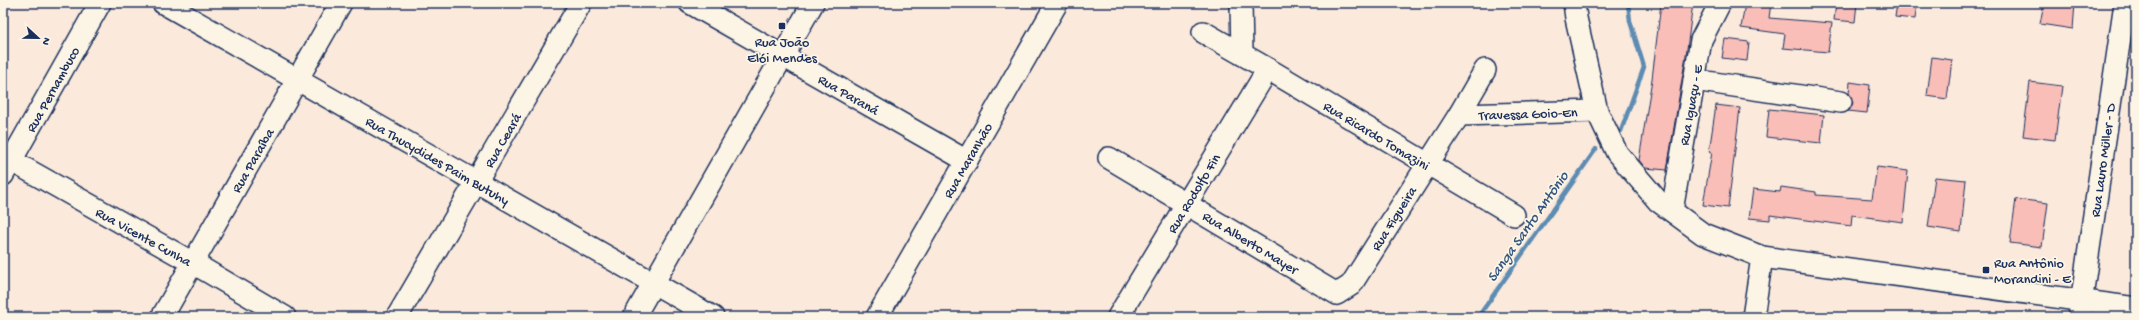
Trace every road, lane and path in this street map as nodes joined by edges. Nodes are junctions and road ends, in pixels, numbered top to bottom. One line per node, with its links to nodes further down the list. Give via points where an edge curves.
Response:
1 (100, 3): 26 (street, Rua Pernambuco)
2 (163, 3): 19 (street, Rua Thucydides Paim Butuhy)
3 (341, 3): 19 (street, Rua Paraíba)
4 (581, 3): 28 (street, Rua Ceará)
5 (690, 3): 16 (street, Rua Paraná)
6 (813, 3): 16 (street)
7 (1057, 3): 25 (street, Rua Maranhão)
8 (1241, 3): 15 (street)
9 (1574, 3): 22 (street)
10 (1704, 3): 14 (street)
11 (1720, 3): 14 (street, Rua Iguaçu - E)
12 (2125, 3): 37 (street, Rua Lauro Müller - D)
13 (1203, 32): 15 (street, Rua Ricardo Tomazini)
14 (1701, 40): 20 (street, Rua Iguaçu - E)
15 (1242, 54): 17 (street, Rua Ricardo Tomazini)
16 (783, 56): 25 (street, Rua Paraná); 34 (street)
17 (1268, 68): 27 (street, Rua Ricardo Tomazini); 29 (street, Rua Rodolfo Fin)
18 (1485, 70): 23 (street, Rua Figueira)
19 (298, 80): 28 (street, Rua Thucydides Paim Butuhy); 33 (street, Rua Paraíba)
20 (1694, 80): 21 (street); 30 (street, Rua Iguaçu - E)
21 (1841, 102)
22 (1597, 111): 23 (street, Travessa Goio-En); 30 (street, via 1617,153 1658,200)
23 (1459, 115): 27 (street, Rua Figueira)
24 (1109, 158): 29 (street, Rua Alberto Mayer)
25 (967, 161): 43 (street, Rua Maranhão)
26 (6, 164): 33 (street, Rua Vicente Cunha)
27 (1426, 165): 31 (street, Rua Ricardo Tomazini); 35 (street, Rua Figueira)
28 (477, 182): 34 (street, Rua Thucydides Paim Butuhy); 40 (street, Rua Ceará)
29 (1186, 204): 35 (street, Rua Alberto Mayer, via 1337,294); 44 (street, Rua Rodolfo Fin)
30 (1672, 211): 32 (street, via 1703,234)
31 (1514, 215)
32 (1762, 257): 37 (street); 45 (street)
33 (193, 263): 38 (street, Rua Paraíba); 39 (street, Rua Vicente Cunha)
34 (653, 283): 41 (street); 42 (street, Rua Thucydides Paim Butuhy)
35 (1351, 285)
36 (2136, 308): 37 (street)
37 (2080, 309)
38 (162, 317)
39 (285, 317)
40 (397, 317)
41 (634, 317)
42 (713, 317)
43 (877, 317)
44 (1118, 317)
45 (1753, 317)

